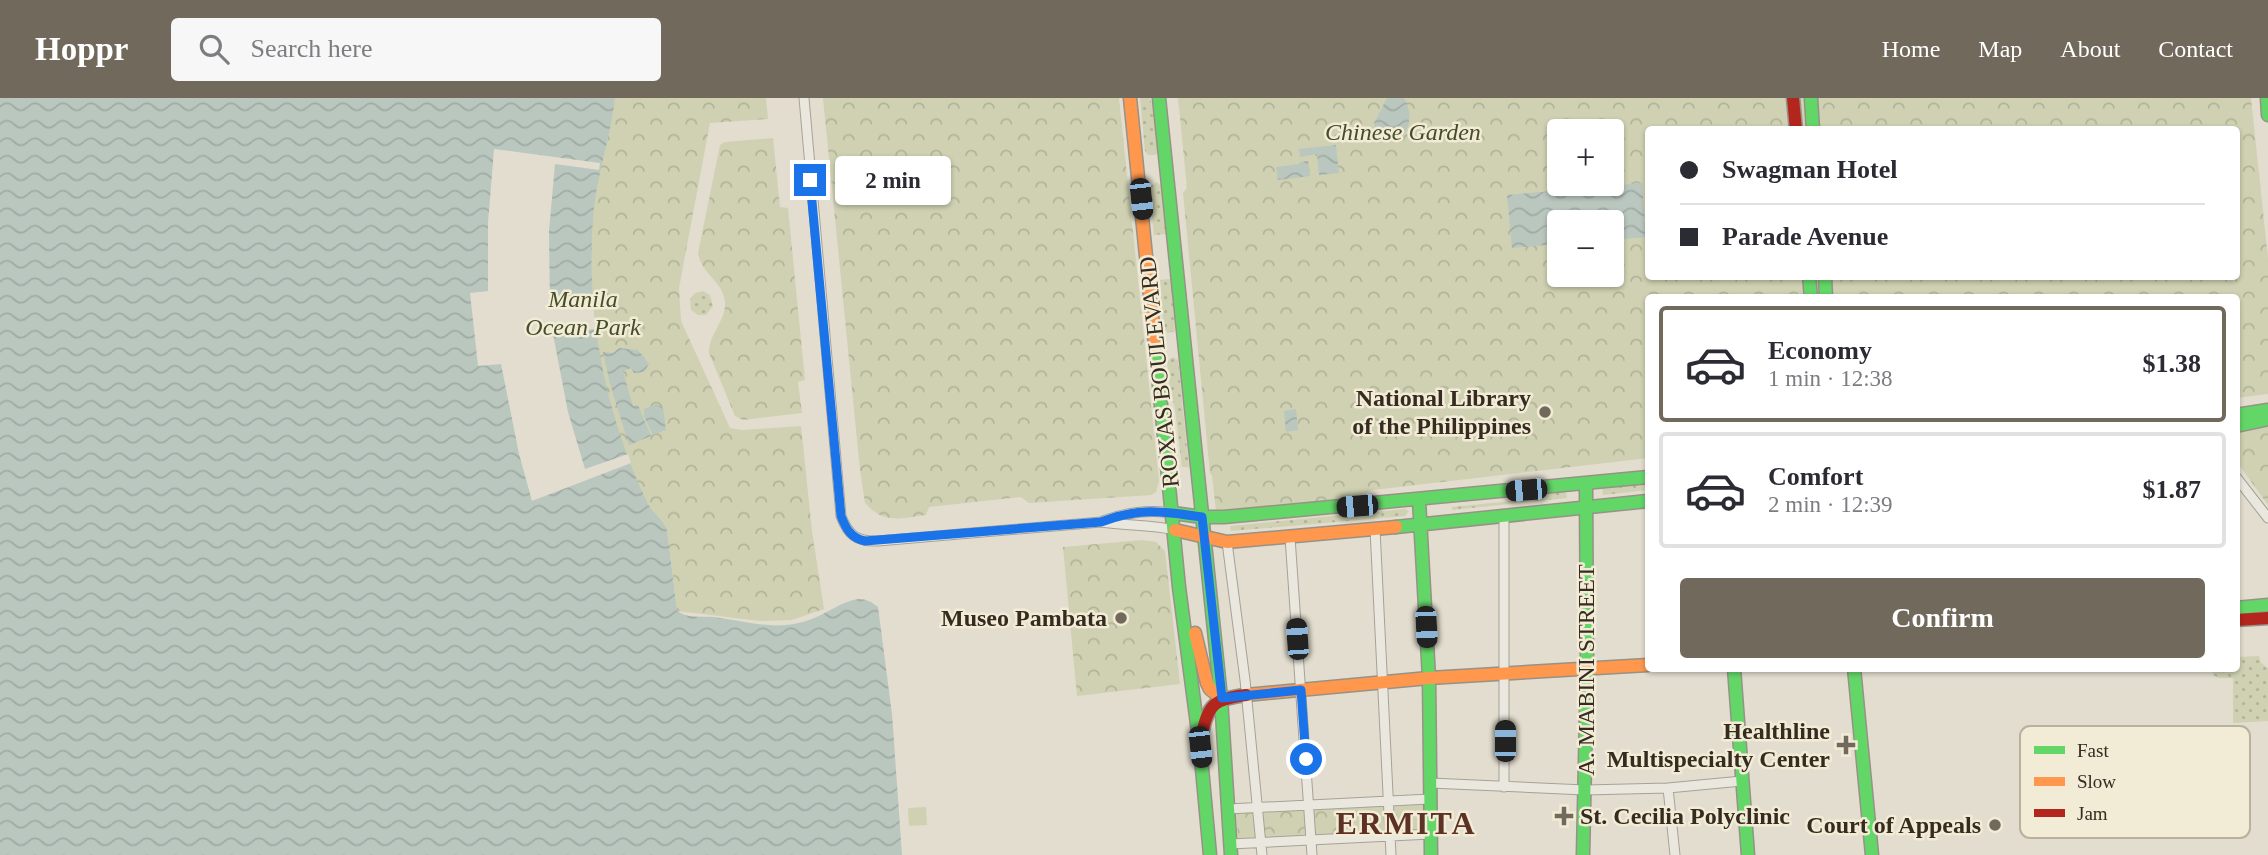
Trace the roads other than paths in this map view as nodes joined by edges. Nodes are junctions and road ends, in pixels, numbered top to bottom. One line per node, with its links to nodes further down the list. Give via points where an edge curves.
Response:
1 (804, 98): 26 (street, via 845,526 856,539 878,541)
2 (1130, 98): 10 (main road, ROXAS BOULEVARD)
3 (1159, 98): 10 (main road, ROXAS BOULEVARD)
4 (1793, 98): 8 (main road)
5 (1811, 98): 9 (main road)
6 (2267, 98): 7 (main road)
7 (2268, 115)
8 (1796, 126)
9 (1813, 126)
10 (1153, 174): 11 (main road, ROXAS BOULEVARD); 11 (main road, ROXAS BOULEVARD)
11 (1171, 350): 22 (main road, ROXAS BOULEVARD); 24 (main road, ROXAS BOULEVARD)
12 (2268, 410): 13 (main road)
13 (2240, 414)
14 (2268, 419): 15 (main road)
15 (2240, 425)
16 (1645, 477): 18 (main road)
17 (2240, 482): 25 (street)
18 (1586, 485): 19 (main road); 21 (main road, A. MABINI STREET)
19 (1419, 500): 24 (main road); 27 (main road)
20 (1645, 501): 21 (main road)
21 (1587, 507): 23 (main road); 39 (main road, A. MABINI STREET)
22 (1173, 513): 24 (main road); 26 (street, via 1154,509); 29 (main road, ROXAS BOULEVARD)
23 (1504, 516): 27 (main road); 40 (street)
24 (1202, 517): 31 (main road, ROXAS BOULEVARD)
25 (2268, 518)
26 (1101, 522): 29 (street)
27 (1421, 525): 28 (main road); 43 (main road)
28 (1375, 529): 30 (main road); 44 (street)
29 (1175, 530): 31 (main road); 33 (main road, ROXAS BOULEVARD)
30 (1290, 537): 32 (main road); 45 (street)
31 (1205, 538): 32 (main road); 47 (main road, ROXAS BOULEVARD)
32 (1227, 542): 46 (street)
33 (1180, 587): 47 (main road, via 1207,683); 48 (main road, ROXAS BOULEVARD)
34 (2268, 605): 35 (main road)
35 (2240, 608)
36 (2268, 618): 37 (main road)
37 (2240, 620)
38 (1645, 664): 39 (main road)
39 (1587, 669): 40 (main road); 53 (main road, A. MABINI STREET)
40 (1505, 672): 43 (main road); 51 (street)
41 (1734, 672): 49 (main road)
42 (1854, 672): 73 (main road)
43 (1429, 678): 44 (main road); 50 (main road)
44 (1382, 682): 45 (main road); 55 (street)
45 (1301, 690): 46 (main road); 56 (street)
46 (1246, 695): 47 (main road); 57 (street)
47 (1222, 698): 48 (main road, via 1206,713); 58 (main road, ROXAS BOULEVARD)
48 (1200, 747): 64 (main road, ROXAS BOULEVARD)
49 (1742, 781): 52 (street); 71 (main road)
50 (1430, 783): 51 (street); 54 (main road)
51 (1504, 787): 53 (street)
52 (1668, 788): 53 (street); 70 (street)
53 (1585, 790): 69 (main road, A. MABINI STREET)
54 (1430, 799): 55 (street); 59 (main road)
55 (1387, 801): 56 (street); 60 (street)
56 (1310, 804): 57 (street); 61 (street)
57 (1258, 807): 58 (street); 62 (street)
58 (1228, 809): 63 (main road, ROXAS BOULEVARD)
59 (1431, 834): 60 (street); 68 (main road)
60 (1390, 836): 61 (street); 67 (street)
61 (1311, 841): 62 (street); 66 (street)
62 (1261, 844): 63 (street); 65 (street)
63 (1231, 850)
64 (1210, 855)
65 (1262, 855)
66 (1312, 855)
67 (1391, 855)
68 (1431, 855)
69 (1583, 855)
70 (1675, 855)
71 (1748, 855)
72 (1864, 855): 73 (street)
73 (1872, 855)

